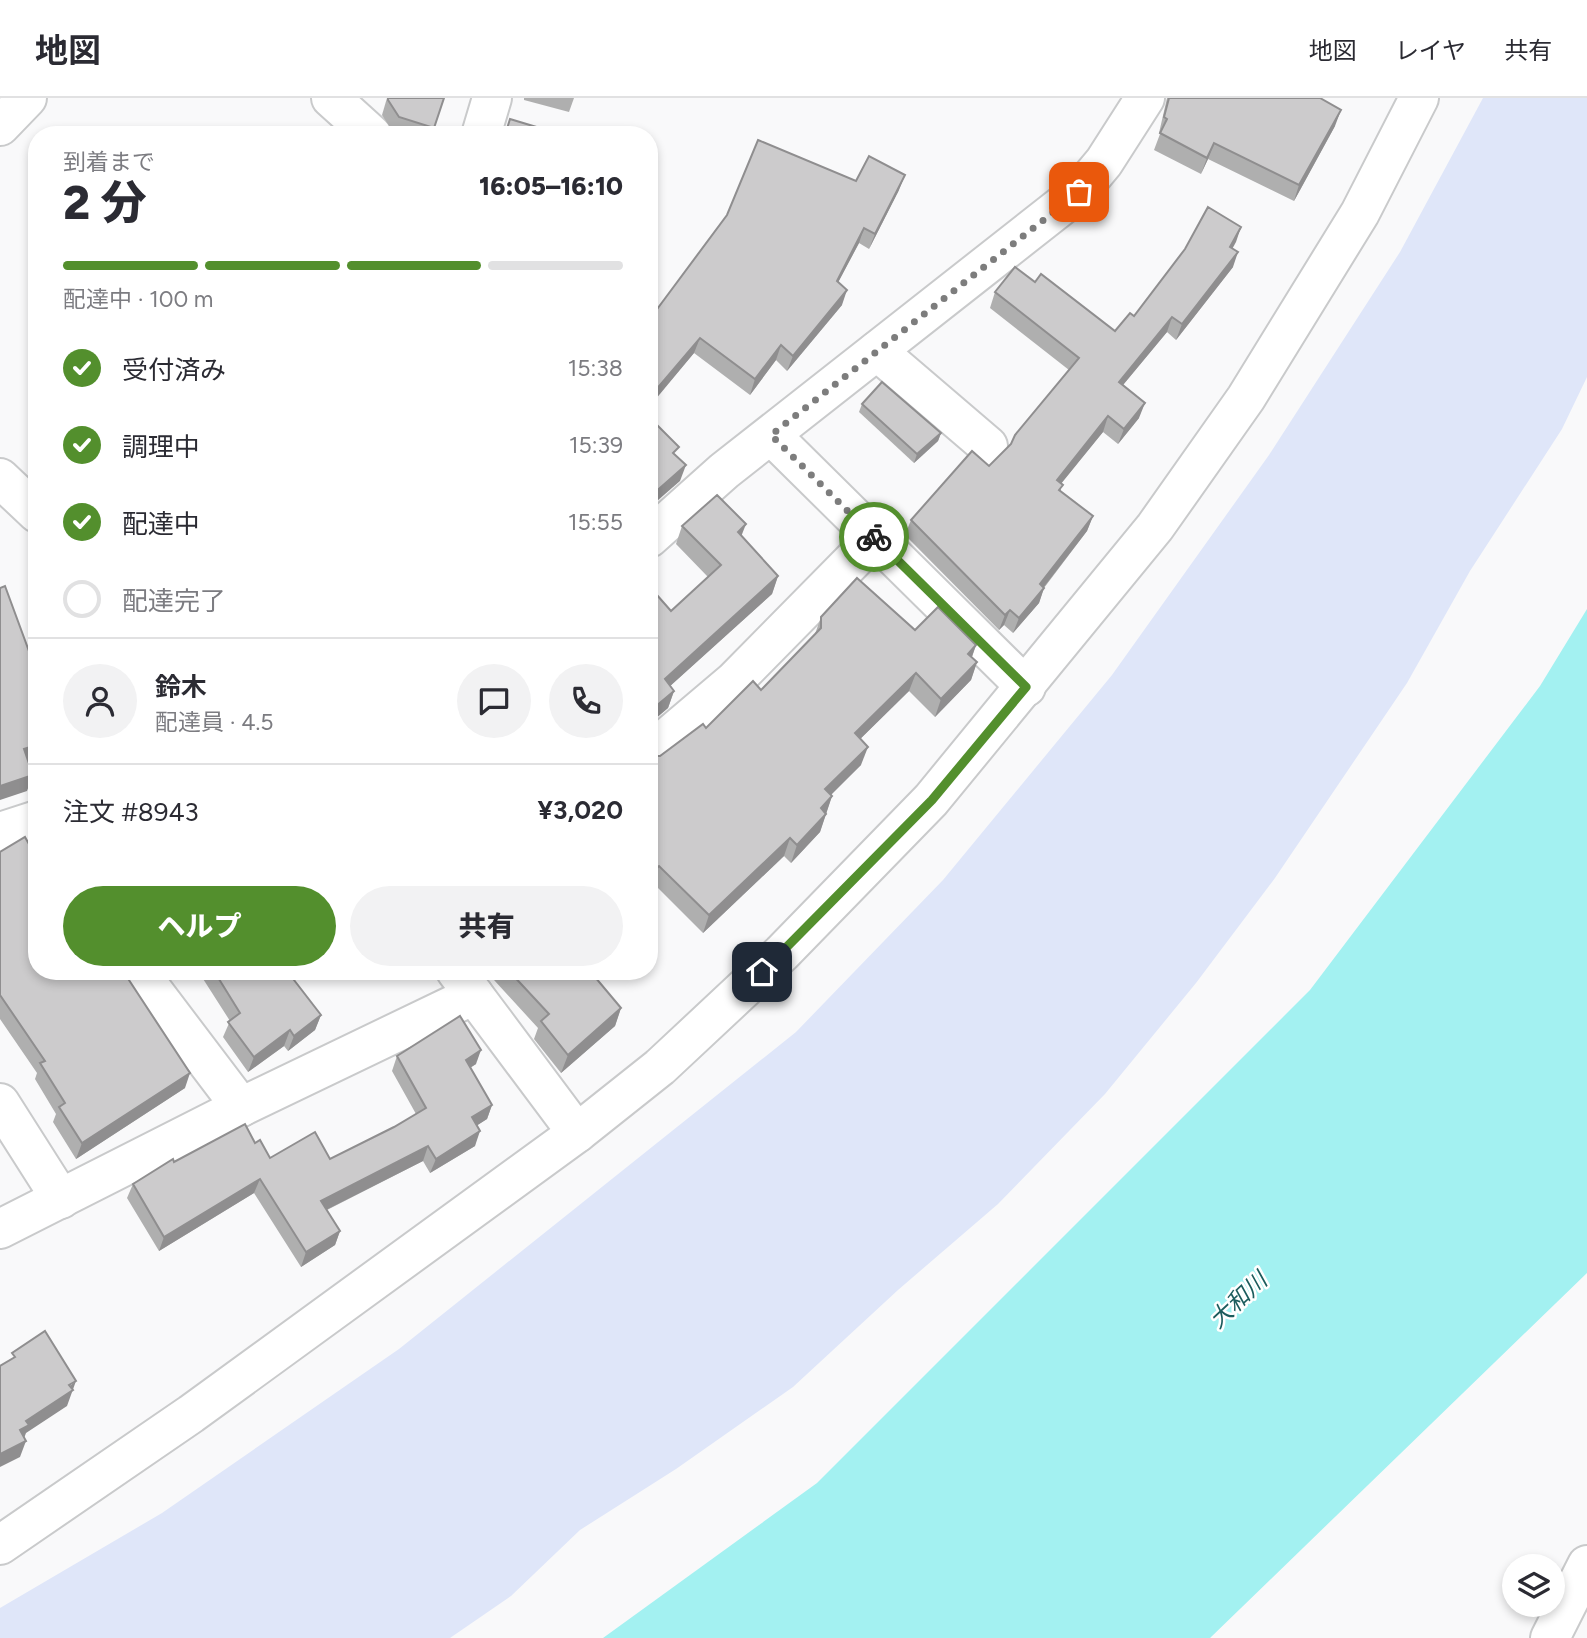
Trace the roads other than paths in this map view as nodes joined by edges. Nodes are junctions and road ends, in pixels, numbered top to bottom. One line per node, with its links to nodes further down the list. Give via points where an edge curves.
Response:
1 (27, 98): 6 (street)
2 (331, 98): 7 (street)
3 (492, 98): 8 (street)
4 (1144, 98): 9 (street, via 1104,162 1079,192)
5 (1419, 98): 16 (street, via 1360,213 1246,398 1155,527)
6 (0, 126)
7 (362, 126)
8 (484, 126)
9 (877, 351): 10 (street); 11 (street)
10 (771, 435): 14 (street); 15 (street)
11 (988, 446)
12 (0, 478): 13 (street)
13 (28, 504)
14 (658, 530)
15 (875, 538): 16 (street); 17 (street, via 734,681)
16 (1026, 687): 22 (street, via 932,800 782,953 660,1067)
17 (658, 745)
18 (145, 980): 21 (street)
19 (465, 983): 21 (street); 22 (street)
20 (0, 1103): 23 (street)
21 (241, 1107): 23 (street)
22 (577, 1133): 25 (street, via 191,1414)
23 (61, 1199): 24 (street)
24 (0, 1229)
25 (0, 1545)
26 (1587, 1565): 27 (street)
27 (1550, 1638)

